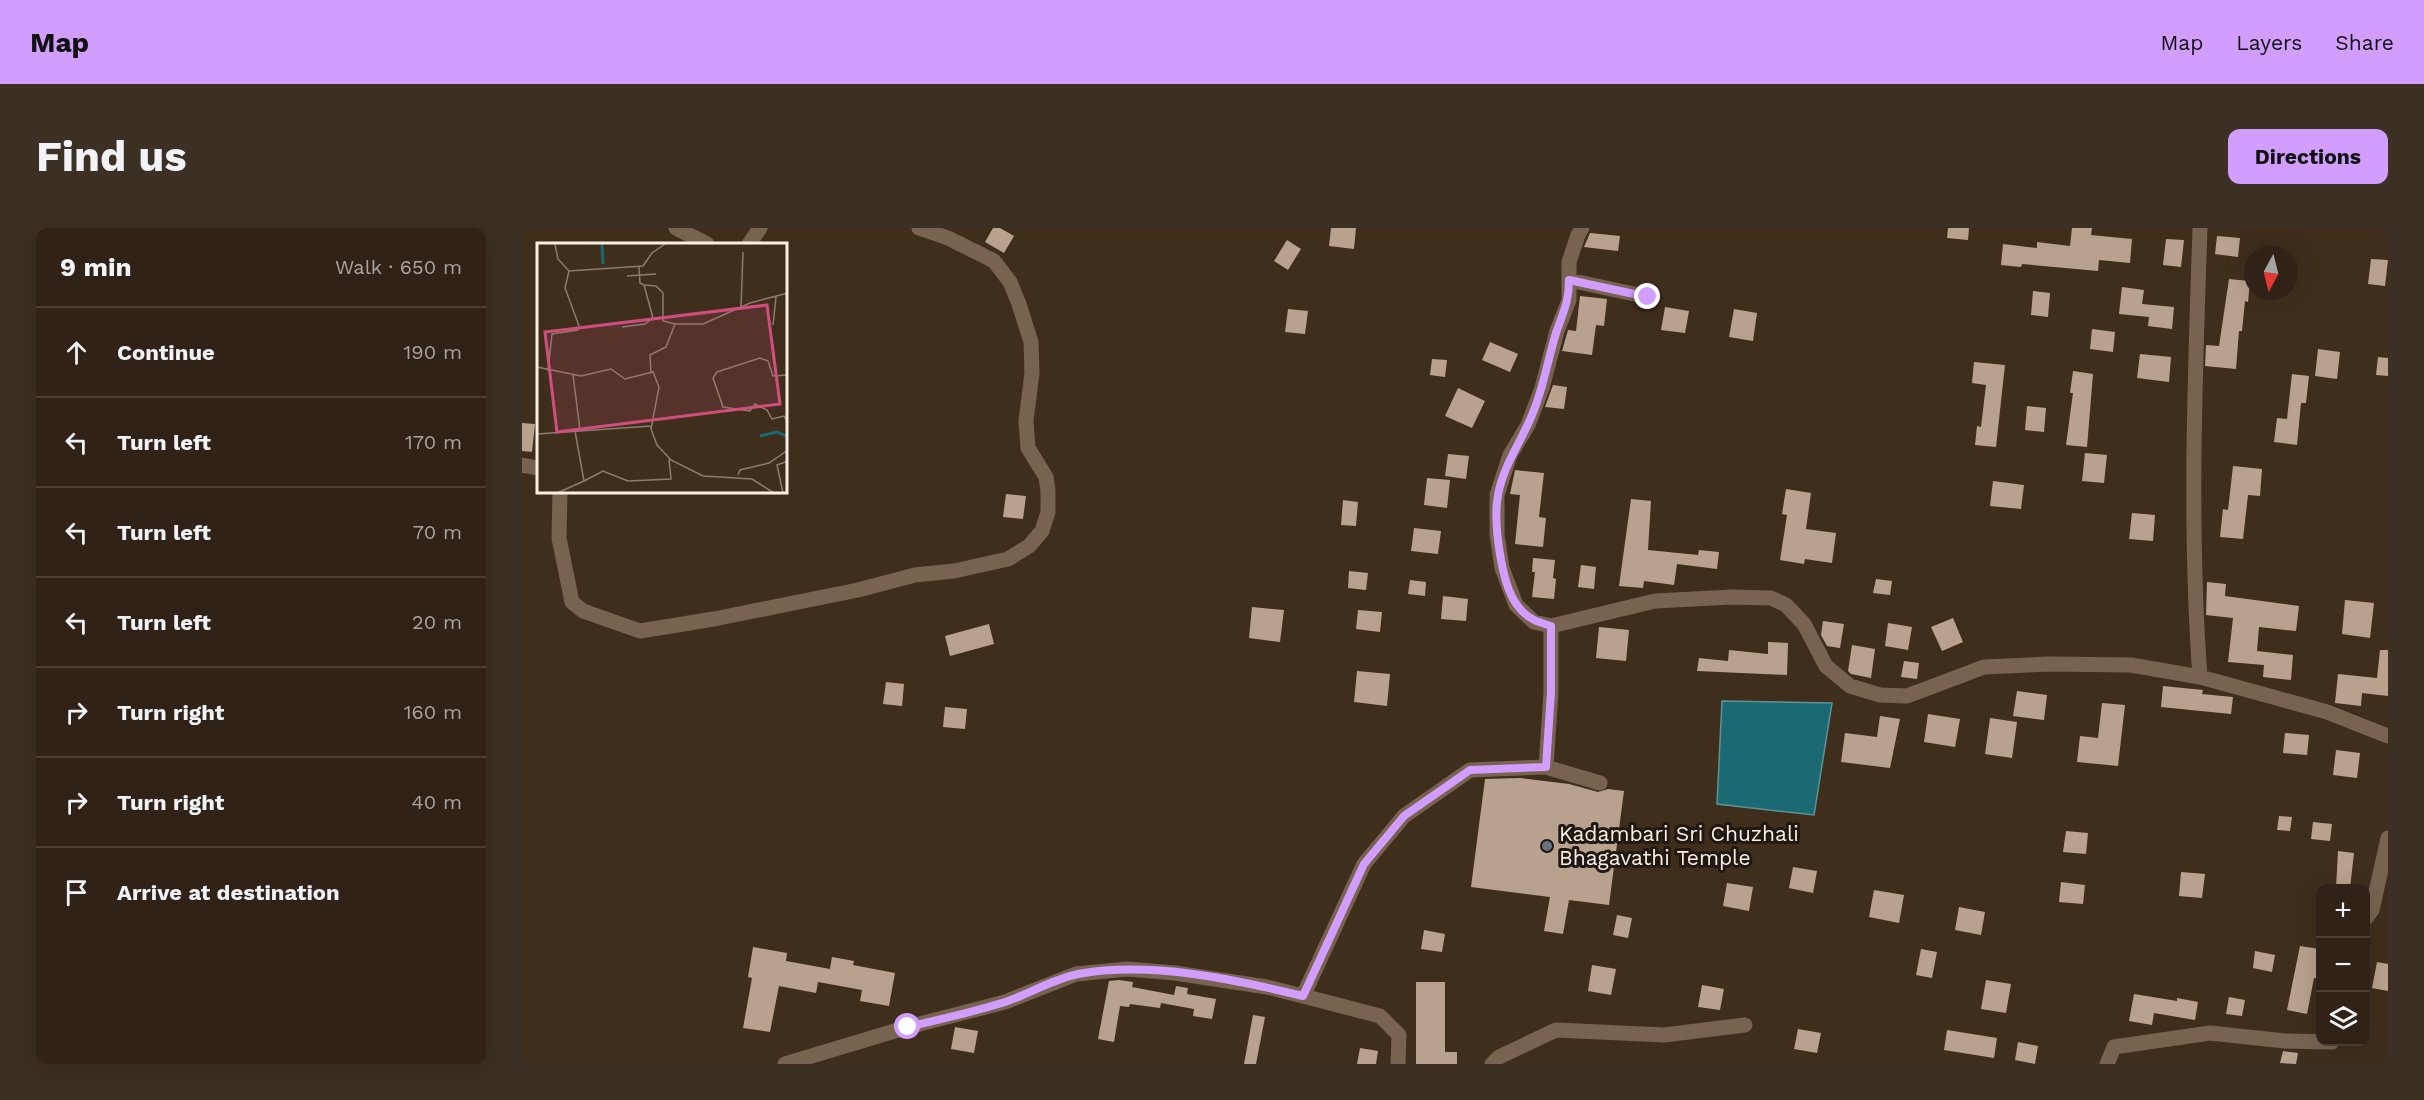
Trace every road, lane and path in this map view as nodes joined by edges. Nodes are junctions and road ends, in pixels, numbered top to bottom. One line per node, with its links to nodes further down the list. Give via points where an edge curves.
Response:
1 (676, 228): 6 (street)
2 (760, 228): 7 (street)
3 (920, 228): 12 (street, via 994,261 1010,282 1019,304 1031,342 1028,448 1046,477 1048,491 1048,512 1042,531 1029,546 1008,559 954,571 915,575 714,620 640,631 583,611 572,602 559,538)
4 (1582, 228): 8 (street, via 1569,262)
5 (2199, 228): 14 (street, via 2192,451 2194,597)
6 (705, 243)
7 (750, 243)
8 (1569, 280): 9 (street); 13 (street, via 1569,300 1542,388 1528,425 1510,454 1497,495 1502,568 1516,605 1534,622)
9 (1648, 297)
10 (522, 465): 11 (street)
11 (537, 468)
12 (560, 494)
13 (1551, 626): 14 (street, via 1655,601 1771,598 1804,624 1826,666 1850,687 1880,695 1908,696 1984,668 2006,666 2131,665); 16 (street)
14 (2200, 677): 15 (street, via 2327,712)
15 (2388, 736)
16 (1546, 767): 17 (street); 20 (street, via 1470,770 1404,816 1364,864)
17 (1600, 783)
18 (2388, 838): 19 (street)
19 (2370, 913)
20 (1303, 996): 23 (street, via 1174,973 1127,969 1076,974 1005,1002); 24 (street, via 1380,1016 1399,1035)
21 (1745, 1025): 25 (street, via 1664,1035 1556,1030)
22 (2316, 1041): 26 (street, via 2210,1033 2114,1047)
23 (785, 1064)
24 (1398, 1064)
25 (1492, 1064)
26 (2107, 1064)

